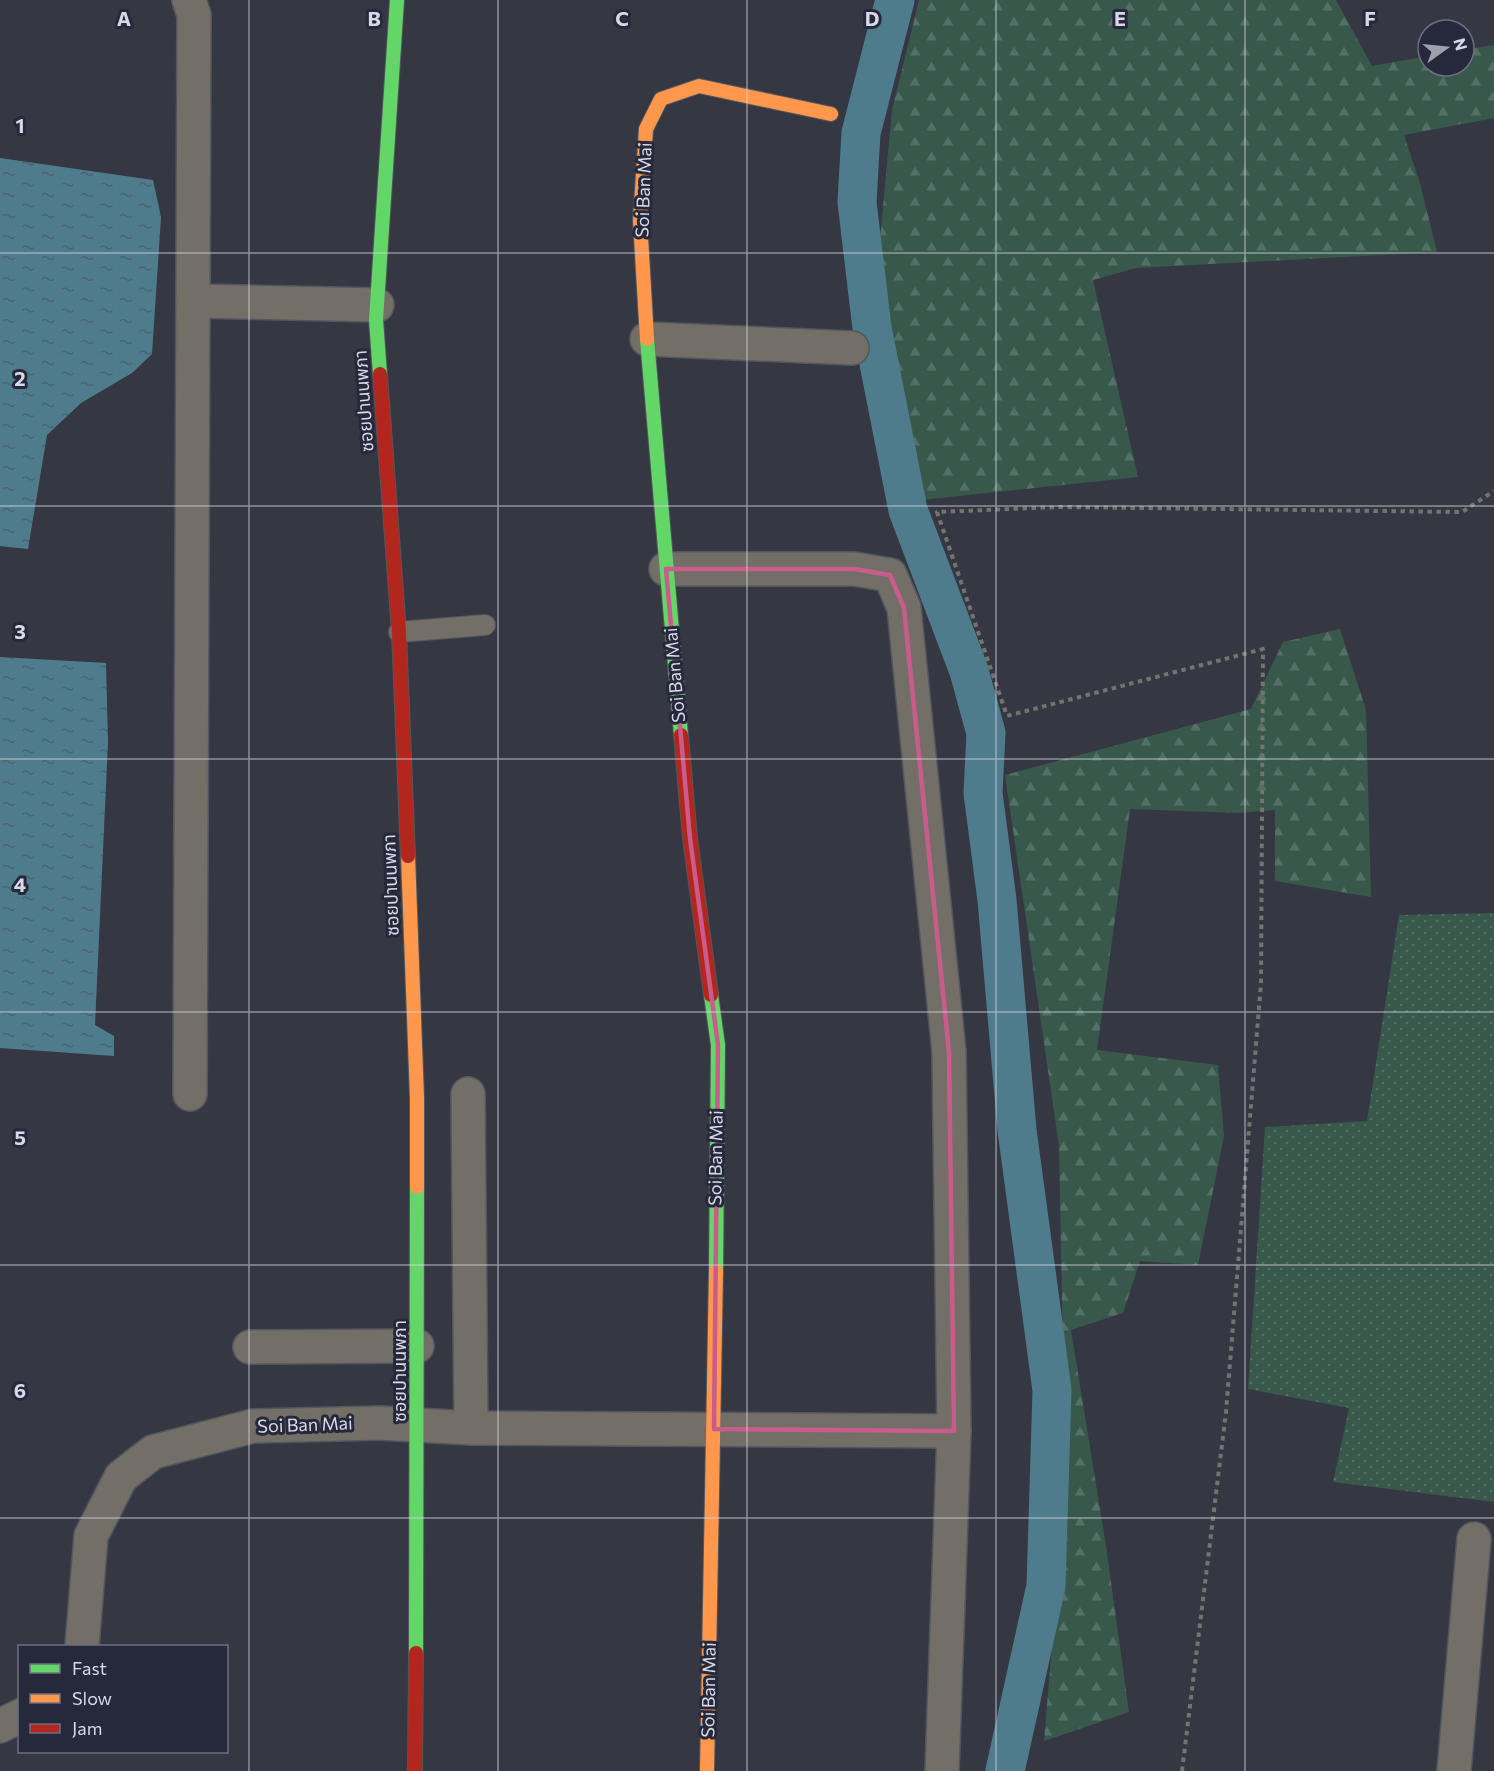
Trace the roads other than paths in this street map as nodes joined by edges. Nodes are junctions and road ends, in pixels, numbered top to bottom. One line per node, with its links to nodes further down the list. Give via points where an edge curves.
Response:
1 (189, 0): 4 (street, via 194,15)
2 (397, 0): 5 (street, ซอยปานนพภา)
3 (831, 114): 6 (street, Soi Ban Mai, via 699,86 661,99 646,129 640,220)
4 (193, 301): 5 (street); 11 (street)
5 (377, 305): 10 (street, ซอยปานนพภา)
6 (647, 339): 7 (street); 8 (street, Soi Ban Mai)
7 (852, 348)
8 (666, 569): 17 (street, Soi Ban Mai, via 690,838 718,1045); 18 (street, via 854,569 890,575 904,608 949,1052)
9 (485, 625): 10 (lane)
10 (399, 632): 13 (street, ซอยปานนพภา, via 417,1098)
11 (190, 1094)
12 (468, 1094): 16 (street)
13 (417, 1346): 14 (street); 15 (street, ซอยปานนพภา)
14 (250, 1347)
15 (418, 1426): 16 (street, Soi Ban Mai); 20 (street, Soi Ban Mai, via 253,1426 153,1452 120,1477 91,1536); 23 (street, ซอยปานนพภา)
16 (471, 1428): 17 (street, Soi Ban Mai)
17 (714, 1429): 18 (street, Soi Ban Mai); 24 (street, Soi Ban Mai)
18 (954, 1431): 25 (street)
19 (1474, 1539): 26 (street)
20 (82, 1645)
21 (18, 1717): 22 (street)
22 (0, 1726)
23 (416, 1771)
24 (707, 1771)
25 (942, 1771)
26 (1454, 1771)

